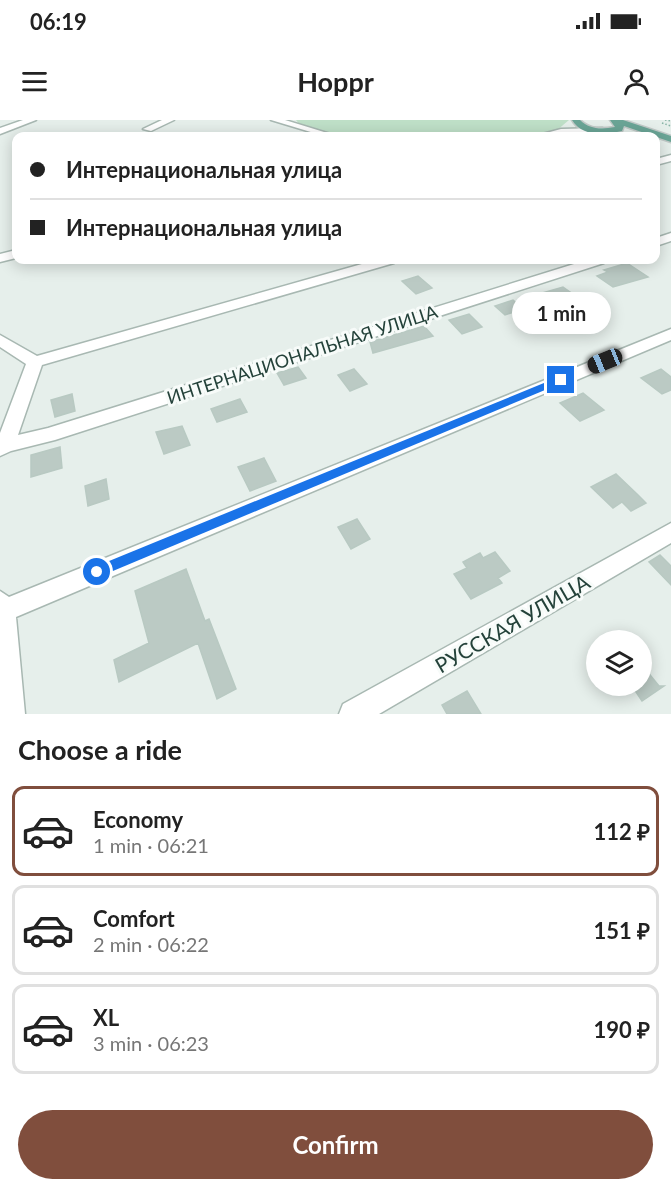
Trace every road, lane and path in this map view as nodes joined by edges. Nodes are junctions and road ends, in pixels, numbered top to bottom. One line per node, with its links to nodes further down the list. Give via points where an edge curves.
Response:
1 (32, 120): 10 (street)
2 (170, 120): 9 (street)
3 (576, 120): 11 (main road, via 582,127); 13 (street)
4 (614, 120): 11 (main road, via 619,129); 15 (main road)
5 (666, 120): 7 (path); 8 (path)
6 (282, 121): 12 (street)
7 (671, 121)
8 (663, 123)
9 (148, 129)
10 (0, 131)
11 (602, 131): 13 (street); 14 (main road)
12 (319, 132)
13 (561, 132)
14 (620, 132)
15 (649, 132)
16 (375, 264): 20 (street)
17 (586, 264): 21 (street, ИНТЕРНАЦИОНАЛЬНАЯ УЛИЦА)
18 (671, 333): 23 (street)
19 (0, 340): 20 (street)
20 (35, 362): 21 (street)
21 (2, 447)
22 (671, 532): 25 (street, РУССКАЯ УЛИЦА)
23 (1, 609): 24 (street)
24 (11, 714)
25 (353, 714)

